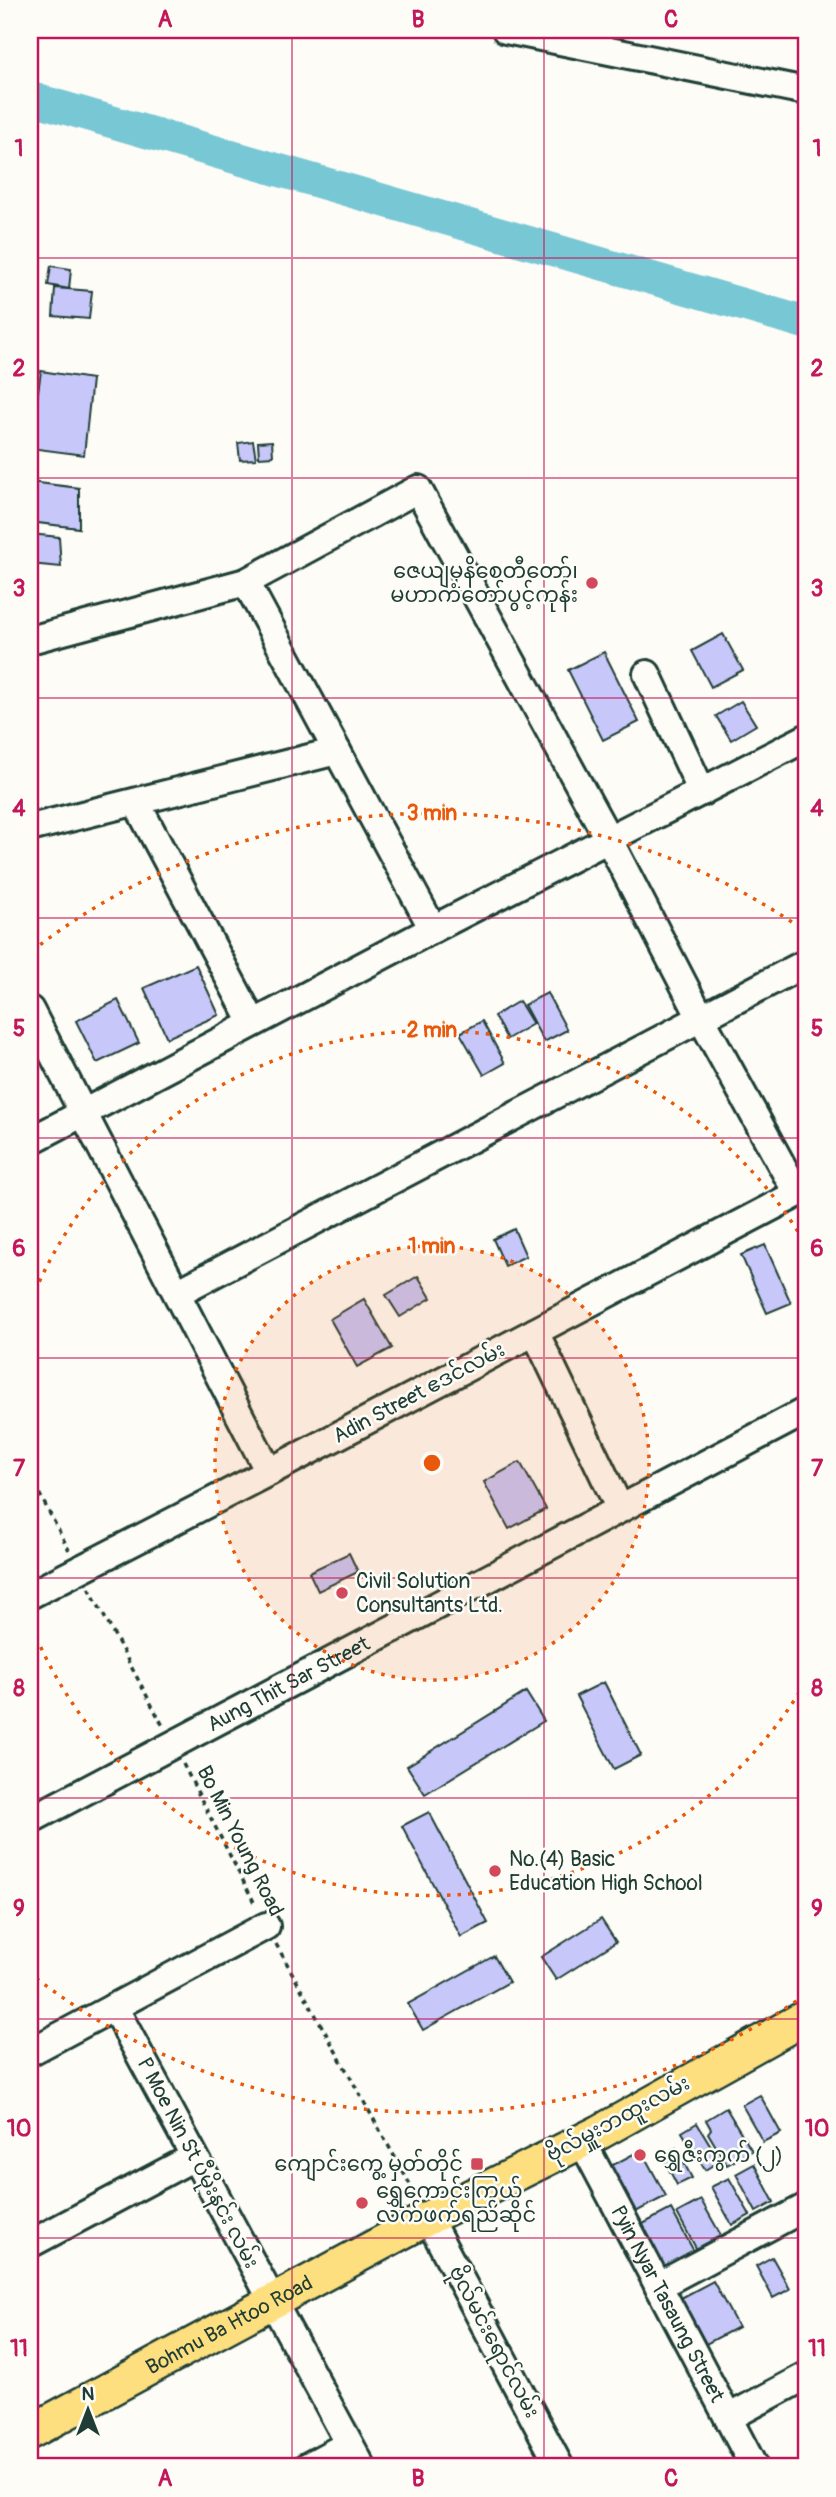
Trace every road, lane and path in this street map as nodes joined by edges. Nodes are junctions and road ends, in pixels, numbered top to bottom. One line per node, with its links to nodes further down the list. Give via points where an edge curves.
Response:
1 (506, 30): 2 (street)
2 (806, 91)
3 (246, 582): 4 (street); 7 (street); 11 (street, via 418,489)
4 (30, 640)
5 (647, 674): 8 (street)
6 (806, 737): 8 (street)
7 (337, 751): 9 (street); 12 (street)
8 (702, 792): 11 (street)
9 (136, 802): 10 (street); 16 (street)
10 (30, 828)
11 (609, 840): 12 (street); 15 (street)
12 (433, 929): 16 (street)
13 (806, 963): 15 (street)
14 (30, 1010): 17 (street)
15 (701, 1018): 19 (street); 20 (street)
16 (253, 1023): 17 (street)
17 (84, 1112): 18 (street); 20 (street)
18 (30, 1141)
19 (802, 1191): 21 (street, Adin Street ဧဒင်လမ်း)
20 (177, 1293): 23 (street)
21 (535, 1332): 23 (street, Adin Street ဧဒင်လမ်း); 25 (street)
22 (806, 1411): 25 (street, Aung Thit Sar Street)
23 (269, 1472): 26 (street, Adin Street ဧဒင်လမ်း)
24 (30, 1476): 26 (path, Bo Min Young Road)
25 (620, 1509): 28 (street, Aung Thit Sar Street)
26 (79, 1570): 27 (street, Adin Street ဧဒင်လမ်း); 28 (path, Bo Min Young Road)
27 (30, 1595)
28 (173, 1744): 29 (street, Aung Thit Sar Street); 30 (path, Bo Min Young Road)
29 (30, 1820)
30 (266, 1926): 31 (street); 37 (path, Bo Min Young Road)
31 (114, 2007): 33 (street); 35 (street, P Moe Nin St ပီမိုးနင်း လမ်း)
32 (806, 2017): 34 (main road, ဗိုလ်မှူးဘထူးလမ်း)
33 (30, 2052)
34 (582, 2141): 37 (main road, ဗိုလ်မှူးဘထူးလမ်း); 39 (street, Pyin Nyar Tasaung Street)
35 (194, 2157): 38 (street); 40 (street, P Moe Nin St ပီမိုးနင်း လမ်း)
36 (806, 2207): 39 (street)
37 (428, 2218): 40 (main road, Bohmu Ba Htoo Road); 47 (street, ဗိုလ်မင်းရောင်လမ်း)
38 (30, 2244)
39 (658, 2286): 42 (street, Pyin Nyar Tasaung Street)
40 (272, 2301): 43 (main road, Bohmu Ba Htoo Road); 44 (street, P Moe Nin St ပီမိုးနင်း လမ်း)
41 (806, 2376): 42 (street)
42 (728, 2418): 48 (street, Pyin Nyar Tasaung Street)
43 (30, 2432)
44 (349, 2444): 45 (street); 46 (street, P Moe Nin St ပီမိုးနင်း လမ်း)
45 (306, 2467)
46 (362, 2467)
47 (560, 2467)
48 (754, 2467)

